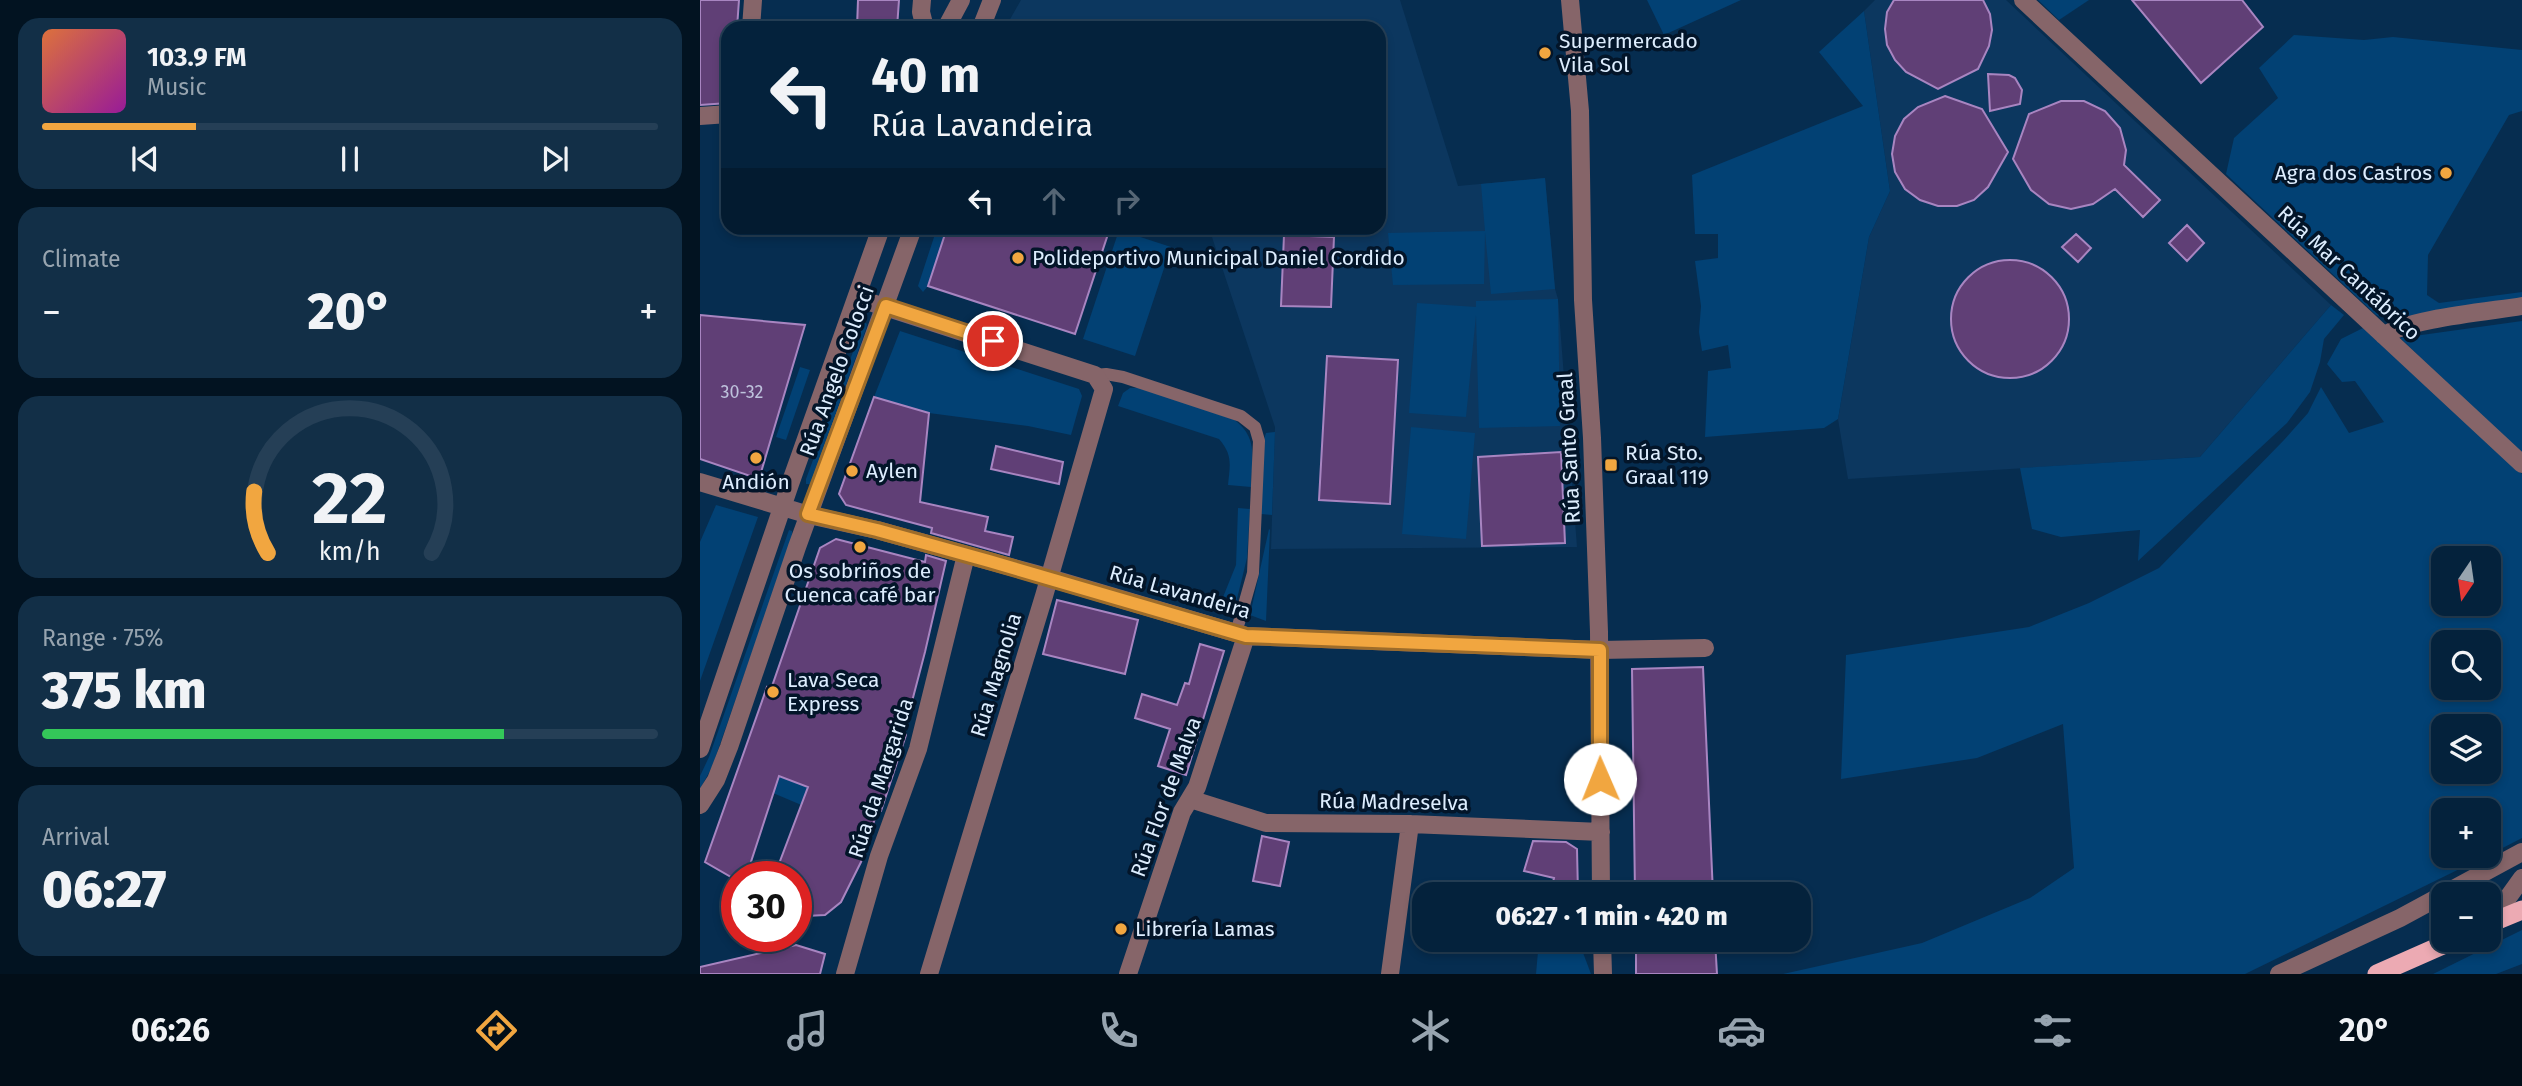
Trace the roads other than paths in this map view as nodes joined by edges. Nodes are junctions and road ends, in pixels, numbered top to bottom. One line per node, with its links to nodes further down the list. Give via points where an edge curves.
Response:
1 (752, 0): 7 (street)
2 (922, 0): 8 (street)
3 (961, 0): 9 (street)
4 (992, 0): 10 (street)
5 (1570, 0): 28 (street, Rúa Santo Graal, via 1580,111 1583,300)
6 (2023, 0): 18 (street, Rúa Mar Cantábrico)
7 (751, 21)
8 (923, 21)
9 (950, 21)
10 (984, 21)
11 (721, 114): 12 (street)
12 (700, 116)
13 (879, 235): 15 (street, Rúa Angelo Colocci)
14 (911, 235): 16 (street, Rúa Angelo Colocci)
15 (857, 298): 16 (street); 22 (street, Rúa Angelo Colocci)
16 (886, 306): 19 (street); 23 (street, Rúa Angelo Colocci)
17 (2522, 306): 18 (street, via 2443,318)
18 (2384, 336): 20 (street, Rúa Mar Cantábrico)
19 (1099, 382): 25 (street, Rúa Magnolia); 26 (street, via 1106,373 1123,377 1241,416 1255,427 1259,441 1253,573)
20 (2522, 464)
21 (700, 482): 22 (street, Rúa Lavandeira)
22 (782, 507): 23 (street, Rúa Lavandeira); 29 (street, Rúa Angelo Colocci)
23 (808, 514): 24 (street, Rúa Lavandeira); 31 (street, Rúa Angelo Colocci, via 729,747)
24 (966, 555): 25 (street, Rúa Lavandeira); 42 (street, Rúa da Margarida, via 918,750 879,856)
25 (1049, 578): 26 (street, Rúa Lavandeira); 43 (street, Rúa Magnolia)
26 (1241, 634): 28 (street, Rúa Lavandeira); 30 (street, Rúa Flor de Malva)
27 (1705, 648): 28 (street, Rúa Lavandeira)
28 (1600, 650): 33 (street, Rúa Santo Graal)
29 (700, 749)
30 (1190, 799): 32 (street, Rúa Madreselva, via 1266,823); 44 (street, Rúa Flor de Malva)
31 (700, 805)
32 (1410, 824): 33 (street, Rúa Madreselva); 45 (street)
33 (1601, 832): 36 (street, Rúa Santo Graal)
34 (2522, 852): 47 (street, via 2400,918)
35 (2522, 878): 37 (street)
36 (1601, 882)
37 (2501, 907)
38 (2522, 910): 39 (highway)
39 (2501, 919)
40 (2431, 950): 48 (highway)
41 (1602, 952): 46 (street)
42 (845, 974)
43 (929, 974)
44 (1128, 974)
45 (1390, 974)
46 (1603, 974)
47 (2279, 974)
48 (2376, 974)

